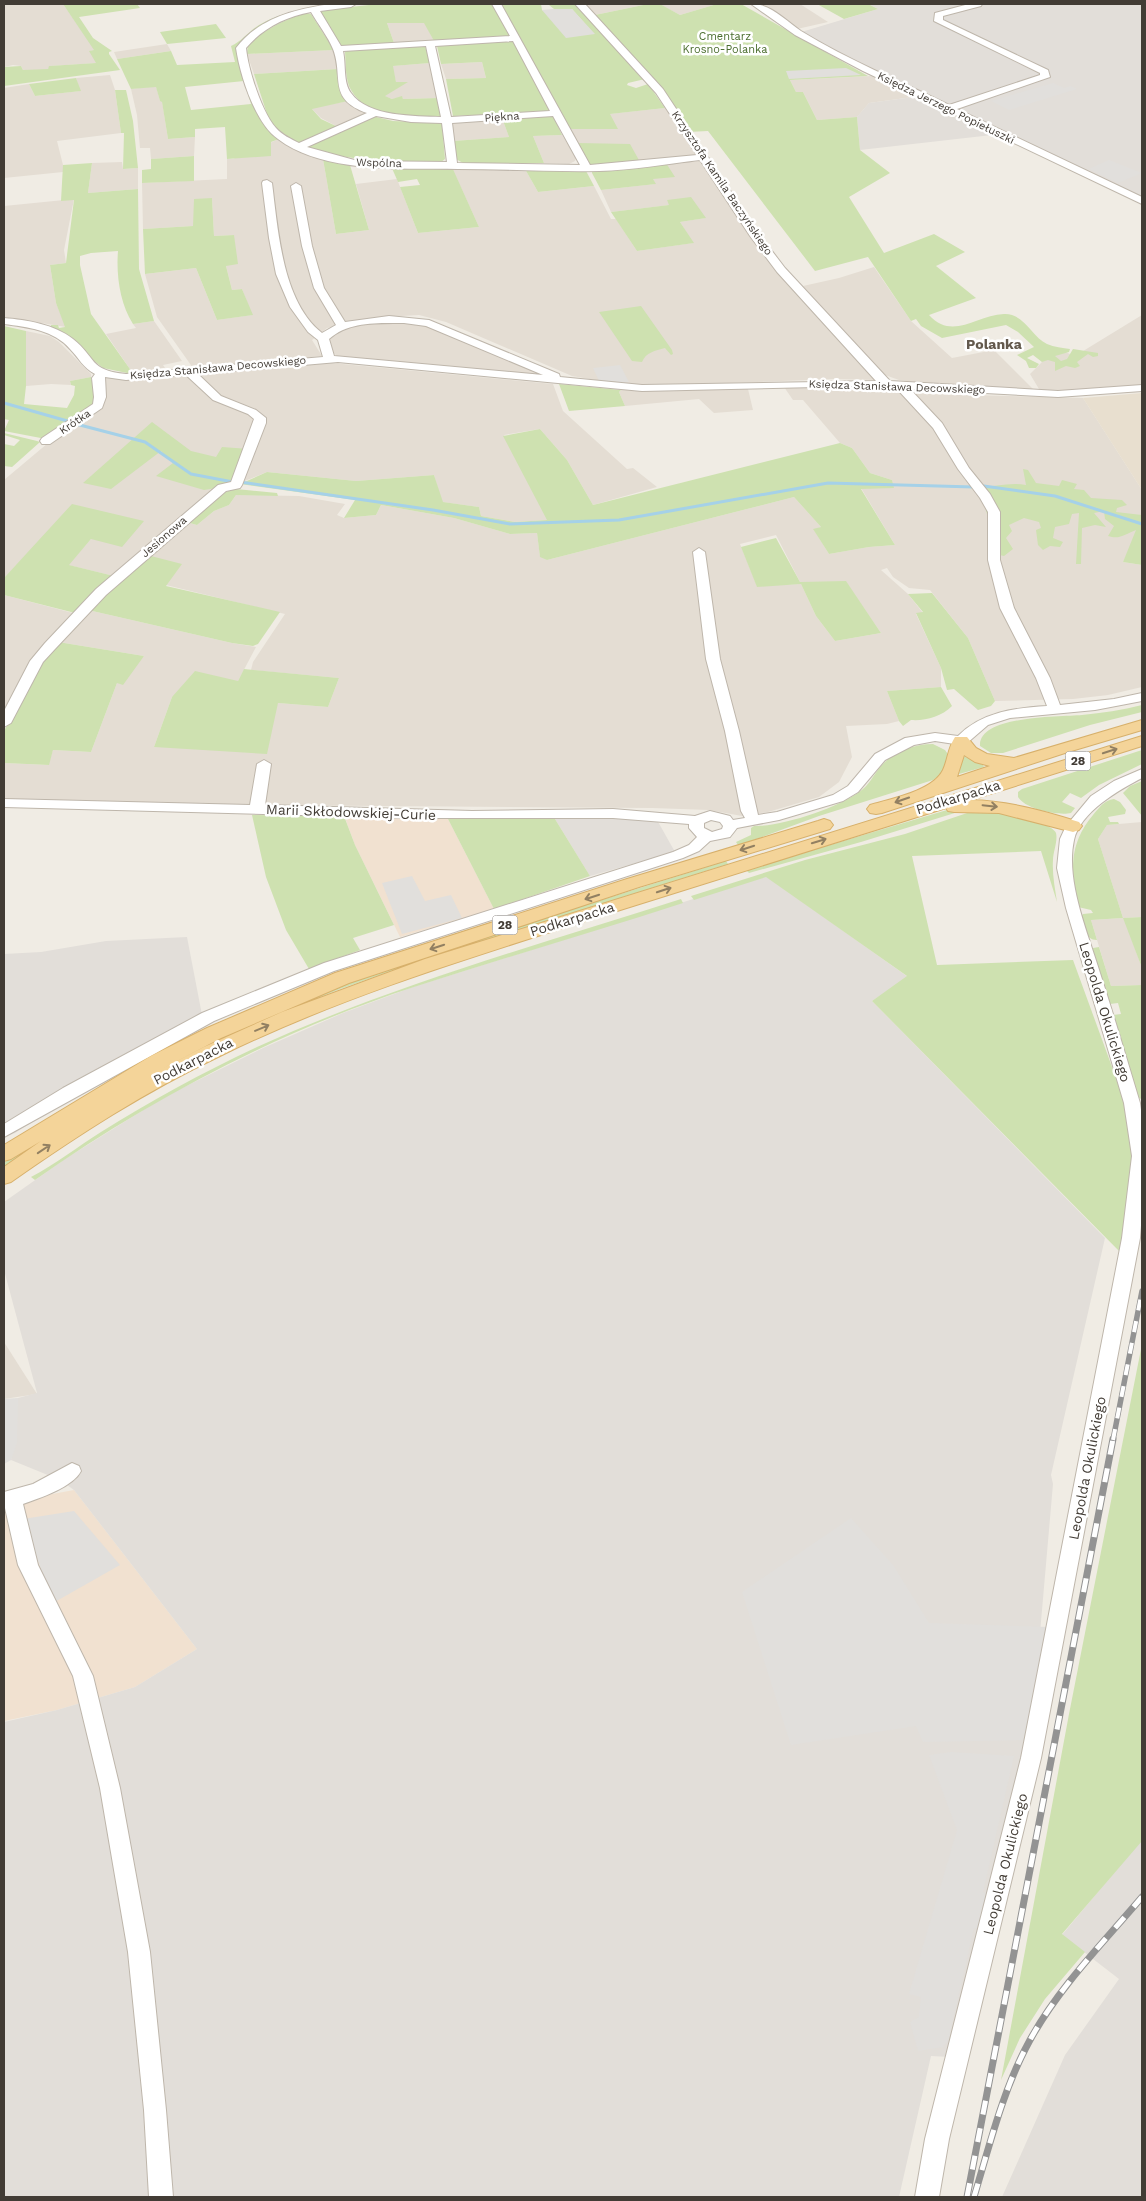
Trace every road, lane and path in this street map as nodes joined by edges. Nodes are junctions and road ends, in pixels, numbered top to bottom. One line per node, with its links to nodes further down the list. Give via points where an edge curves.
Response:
1 (352, 4): 6 (street, Wspólna)
2 (497, 4): 7 (street)
3 (580, 4): 15 (street, Krzysztofa Kamila Baczyńskiego, via 660,91)
4 (756, 4): 10 (street, Księdza Jerzego Popiełuszki, via 798,33)
5 (978, 4): 10 (street, via 938,15 939,21 1045,72 1045,76)
6 (314, 9): 9 (street, Piękna); 14 (street, Wspólna, via 266,26 242,48 266,123)
7 (515, 38): 8 (street); 12 (street)
8 (430, 43): 9 (street); 13 (street)
9 (338, 49): 11 (street, Piękna, via 346,94 362,108)
10 (947, 109): 20 (street, Księdza Jerzego Popiełuszki)
11 (374, 113): 13 (street, Piękna, via 415,120); 14 (street)
12 (557, 113): 13 (street, Piękna); 17 (street)
13 (447, 120): 16 (street)
14 (299, 147): 16 (street, Wspólna, via 358,164)
15 (703, 157): 17 (street, Wspólna, via 618,167); 28 (street, Krzysztofa Kamila Baczyńskiego, via 781,270)
16 (452, 164): 17 (street, Wspólna)
17 (586, 167)
18 (267, 183): 23 (street, via 284,284 296,310)
19 (296, 186): 22 (street, via 316,281)
20 (1142, 201)
21 (4, 321): 26 (street, via 31,325 61,336)
22 (342, 326): 23 (street, Księdza Stanisława Decowskiego); 27 (street, Księdza Stanisława Decowskiego, via 410,319 429,323 553,374)
23 (323, 338): 24 (street, Księdza Stanisława Decowskiego)
24 (329, 359): 25 (street, Księdza Stanisława Decowskiego); 27 (street, Księdza Stanisława Decowskiego)
25 (189, 372): 26 (street, Księdza Stanisława Decowskiego, via 126,377); 35 (street, Jesionowa, via 217,398 260,418 236,485 222,488 101,592 37,661)
26 (102, 373): 31 (street, Krótka, via 98,378 98,406)
27 (561, 381): 28 (street, Księdza Stanisława Decowskiego, via 642,388)
28 (886, 384): 29 (street, Księdza Stanisława Decowskiego)
29 (902, 386): 30 (street, Księdza Stanisława Decowskiego, via 1042,394); 34 (street, via 938,426 994,512 994,560 1007,608)
30 (1142, 388)
31 (46, 441)
32 (698, 552): 49 (street, via 713,659 748,811)
33 (1142, 696): 34 (street, via 1106,704)
34 (1056, 709): 37 (street, via 994,717 977,725)
35 (4, 722)
36 (1142, 725): 39 (main road, Podkarpacka / 28)
37 (961, 740): 39 (main road, via 969,752 992,762); 43 (main road, via 951,773); 49 (street, via 935,738 910,741 880,757 853,789 838,798)
38 (1142, 741): 42 (main road, Podkarpacka / 28, one-way to 38)
39 (1032, 758): 43 (main road, Podkarpacka / 28)
40 (264, 764): 46 (street)
41 (1142, 773): 51 (street, Leopolda Okulickiego, via 1096,799)
42 (1013, 780): 45 (main road, Podkarpacka / 28); 47 (main road, via 1008,793)
43 (935, 789): 54 (main road, Podkarpacka / 28, one-way to 54, via 342,978 158,1061)
44 (4, 803): 46 (street, Marii Skłodowskiej-Curie)
45 (927, 807): 47 (main road, one-way to 47, via 980,804); 55 (main road, Podkarpacka / 28, one-way to 45, via 148,1084 242,1037 329,1000 416,968)
46 (257, 809): 48 (street, Marii Skłodowskiej-Curie, via 472,815 601,814)
47 (1019, 810): 51 (main road)
48 (698, 821): 50 (street, via 705,816 716,815 725,818); 52 (street, via 696,828)
49 (754, 822): 50 (street)
50 (730, 825): 52 (street, via 726,834)
51 (1073, 826): 59 (street, Leopolda Okulickiego, via 1067,839 1064,868 1132,1103 1140,1156 1131,1238 1031,1758 938,2139)
52 (707, 836): 53 (street, via 694,848 678,855 329,968 208,1017)
53 (4, 1131)
54 (4, 1154)
55 (4, 1177)
56 (72, 1471): 57 (street, via 60,1480)
57 (8, 1500): 58 (street, via 28,1565 83,1676 110,1788 139,1952)
58 (161, 2197)
59 (927, 2197)

